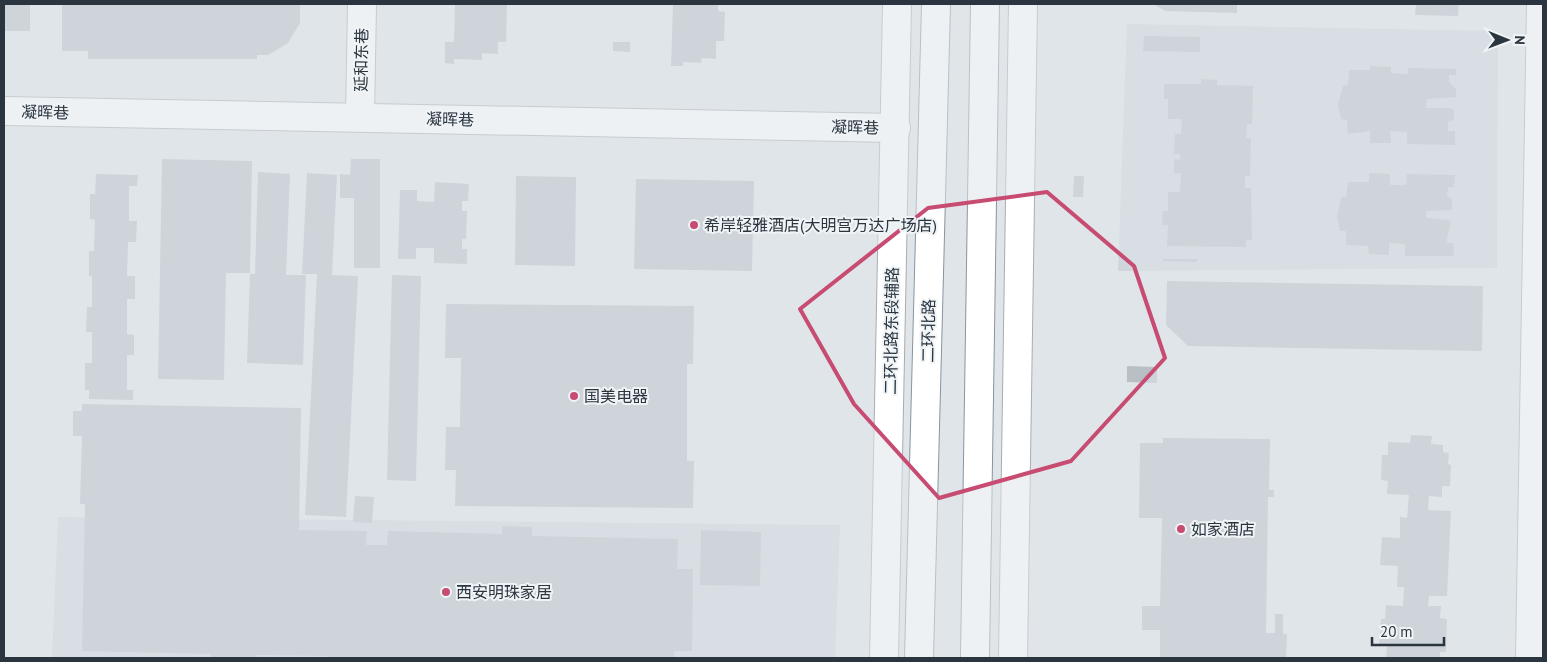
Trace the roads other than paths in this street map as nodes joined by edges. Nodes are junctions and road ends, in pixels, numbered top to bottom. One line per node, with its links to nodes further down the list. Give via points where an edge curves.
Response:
1 (362, 4): 8 (main road, 延和东巷)
2 (897, 4): 9 (main road, 二环北路东段辅路)
3 (936, 4): 11 (main road, 二环北路)
4 (984, 4): 12 (main road)
5 (1023, 4): 13 (main road)
6 (1541, 4): 14 (main road)
7 (4, 111): 8 (main road, 凝晖巷)
8 (360, 117): 9 (main road, 凝晖巷)
9 (896, 128): 10 (main road, 二环北路东段辅路)
10 (884, 658)
11 (919, 658)
12 (975, 658)
13 (1013, 658)
14 (1530, 658)

